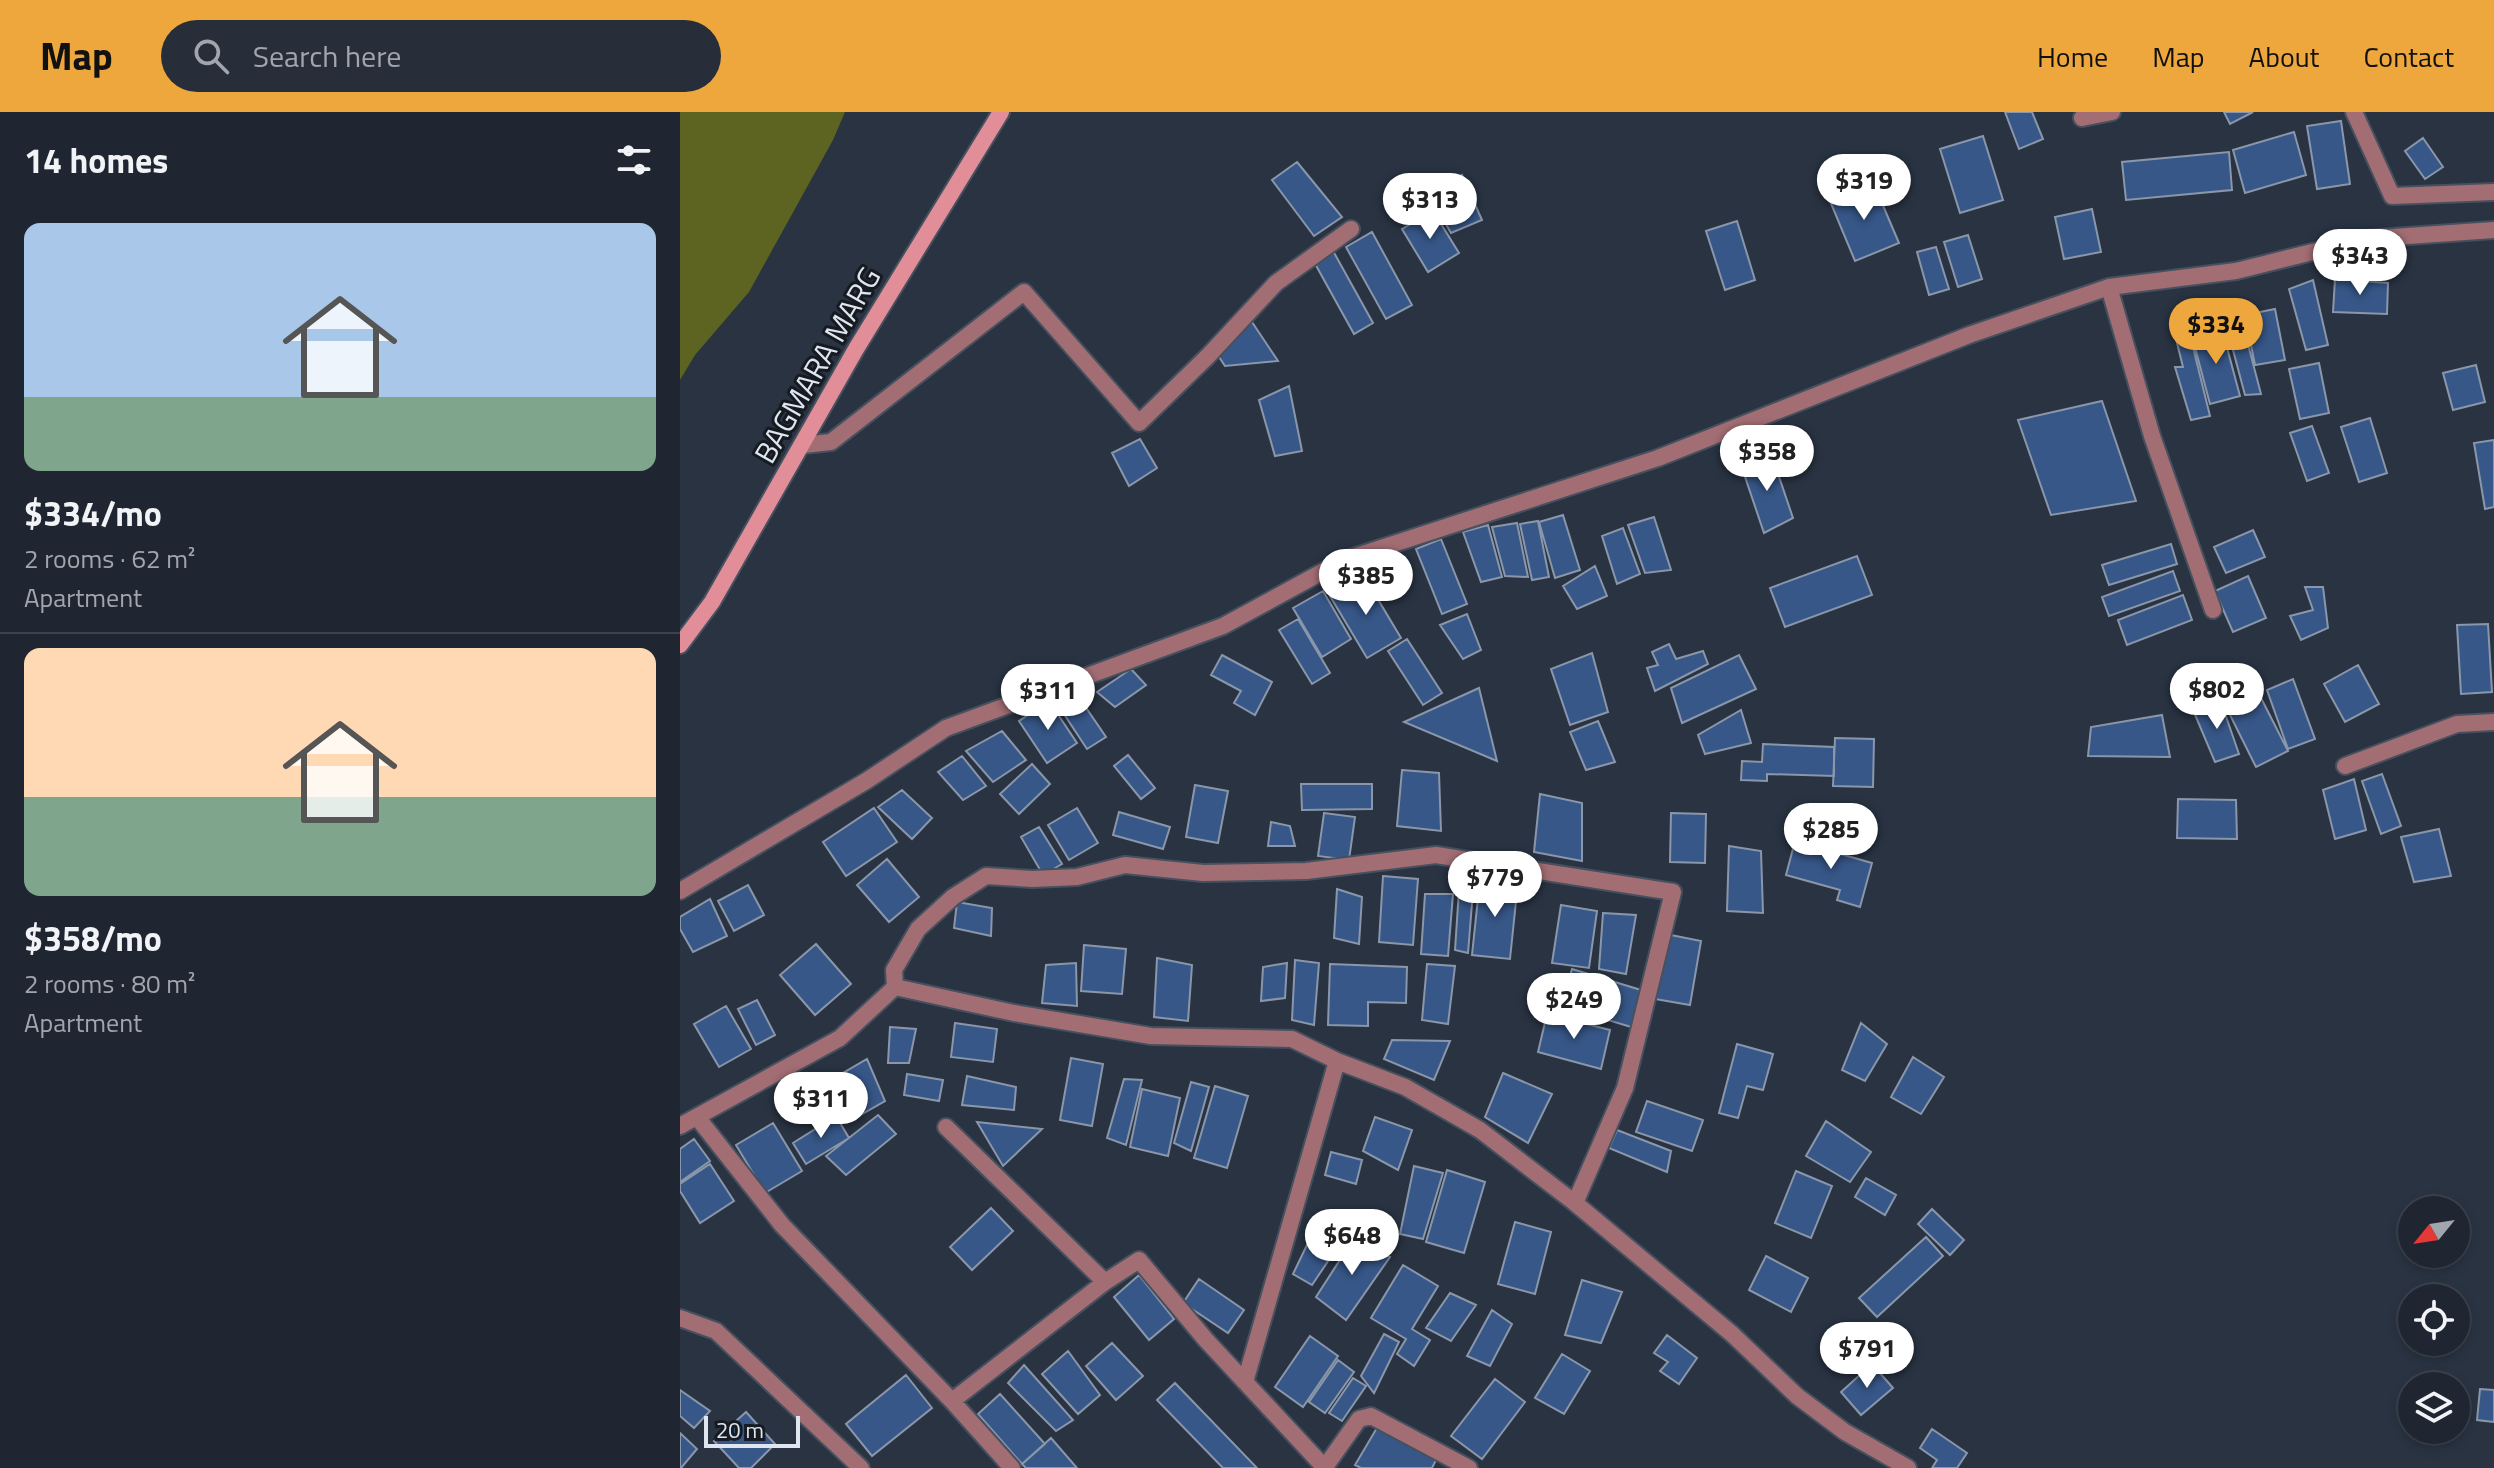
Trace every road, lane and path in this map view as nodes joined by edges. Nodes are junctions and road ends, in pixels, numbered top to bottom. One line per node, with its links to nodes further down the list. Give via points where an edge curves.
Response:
1 (1001, 112): 9 (main road, BAGMARA MARG)
2 (2112, 112): 4 (street)
3 (2354, 112): 5 (street, via 2392,196)
4 (2082, 118)
5 (2494, 192)
6 (1351, 229): 9 (street, via 1276,283 1139,423 1024,292 831,442)
7 (2494, 230): 8 (street, via 2365,239 2236,271)
8 (2109, 287): 10 (street, via 2152,436); 14 (street, via 1969,335 1658,458 1344,560 1223,626 946,728)
9 (803, 445): 11 (main road, BAGMARA MARG, via 712,602)
10 (2213, 610)
11 (680, 645)
12 (2494, 722): 13 (street, via 2457,724)
13 (2345, 766)
14 (680, 891)
15 (895, 987): 16 (street, via 1151,1036 1292,1039); 17 (street, via 840,1038); 20 (street, via 894,970 918,929 986,876 1077,877 1125,865 1203,873 1306,871 1436,855 1673,892 1625,1088)
16 (1337, 1061): 20 (street, via 1405,1087 1480,1130); 23 (street)
17 (697, 1117): 18 (street); 24 (street, via 782,1225)
18 (680, 1126)
19 (946, 1127): 21 (street)
20 (1575, 1203): 29 (street, via 1732,1334 1797,1396 1845,1432)
21 (1105, 1282): 23 (street, via 1139,1260); 24 (street)
22 (680, 1318): 25 (street, via 716,1331)
23 (1245, 1382): 27 (street)
24 (952, 1401): 26 (street)
25 (861, 1468)
26 (1012, 1468)
27 (1325, 1468): 28 (street, via 1359,1419 1371,1416)
28 (1469, 1468)
29 (1908, 1468)

